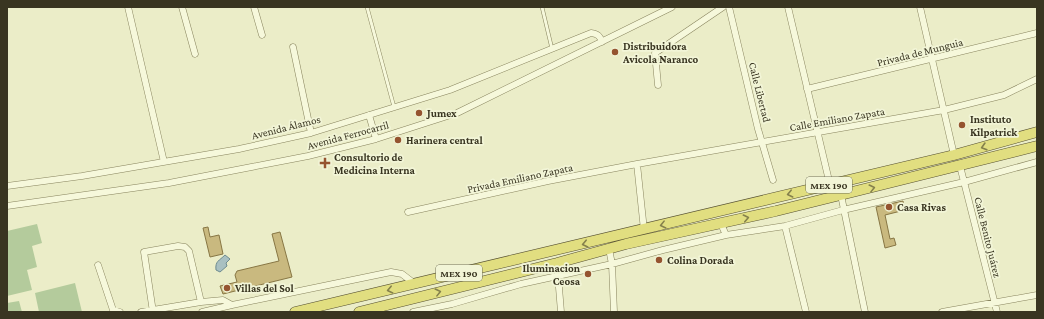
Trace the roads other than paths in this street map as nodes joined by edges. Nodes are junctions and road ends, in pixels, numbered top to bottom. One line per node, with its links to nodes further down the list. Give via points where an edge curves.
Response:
1 (128, 7): 31 (street)
2 (182, 7): 16 (street)
3 (254, 7): 12 (street)
4 (368, 7): 21 (lane)
5 (542, 7): 15 (lane)
6 (672, 7): 13 (street, Avenida Ferrocarril)
7 (723, 7): 19 (street, via 655,53)
8 (729, 7): 28 (street, Calle Libertad)
9 (788, 7): 20 (street)
10 (920, 7): 17 (street)
11 (1037, 32): 17 (street, Privada de Munguia)
12 (262, 35)
13 (602, 42): 15 (street, Avenida Álamos, via 599,36 592,33); 27 (street, Avenida Ferrocarril, via 457,113)
14 (293, 47): 24 (street)
15 (552, 49): 21 (street, Avenida Álamos, via 450,90)
16 (195, 54)
17 (932, 59): 20 (street, Privada de Munguia); 22 (street)
18 (1037, 79): 22 (street, Calle Emiliano Zapata, via 1004,95)
19 (658, 85)
20 (808, 89): 26 (street)
21 (394, 107): 23 (street, Avenida Álamos)
22 (944, 110): 26 (street, Calle Emiliano Zapata); 30 (street)
23 (369, 115): 24 (street, Avenida Álamos); 27 (street)
24 (311, 132): 31 (street, Avenida Álamos, via 239,149)
25 (1037, 132): 30 (highway, MEX 190, one-way to 30)
26 (818, 133): 28 (street, Calle Emiliano Zapata); 37 (street)
27 (376, 139): 40 (street, Avenida Ferrocarril, via 308,156 170,183)
28 (762, 143): 33 (street, Calle Emiliano Zapata); 35 (street, Calle Libertad)
29 (1037, 146): 34 (highway, MEX 190)
30 (954, 155): 37 (highway, MEX 190)
31 (164, 162): 38 (street, Avenida Álamos)
32 (1037, 162): 36 (street)
33 (637, 164): 42 (street, Privada Emiliano Zapata); 45 (street)
34 (960, 166): 36 (street, Calle Benito Juárez); 39 (highway, MEX 190, one-way to 34)
35 (773, 180)
36 (964, 182): 41 (street); 55 (street, Calle Benito Juárez)
37 (830, 185): 45 (highway, MEX 190, one-way to 45)
38 (7, 186)
39 (841, 195): 41 (street); 43 (highway, MEX 190, one-way to 39)
40 (7, 206)
41 (844, 210): 44 (street); 67 (street)
42 (408, 212)
43 (721, 224): 46 (street); 47 (highway, MEX 190)
44 (785, 226): 46 (street); 66 (street)
45 (644, 230): 52 (highway, MEX 190, one-way to 52)
46 (726, 235): 49 (street)
47 (609, 249): 48 (highway, MEX 190); 49 (street)
48 (557, 263): 51 (street); 62 (highway, MEX 190, one-way to 48)
49 (612, 264): 51 (street); 65 (street)
50 (98, 265): 58 (street, via 113,310)
51 (558, 275): 63 (street); 64 (street)
52 (415, 284): 56 (street, via 402,274 392,272); 61 (highway, MEX 190, one-way to 61)
53 (1037, 295): 55 (street)
54 (201, 302): 56 (street, via 224,300); 57 (street); 57 (street, via 189,251 185,247 144,252)
55 (995, 302): 68 (street); 69 (street, Calle Benito Juárez)
56 (232, 304): 60 (street)
57 (153, 311): 59 (street)
58 (120, 312)
59 (141, 312)
60 (202, 312)
61 (295, 312)
62 (359, 312)
63 (413, 312)
64 (560, 312)
65 (614, 312)
66 (806, 312)
67 (865, 312)
68 (942, 312)
69 (997, 312)

